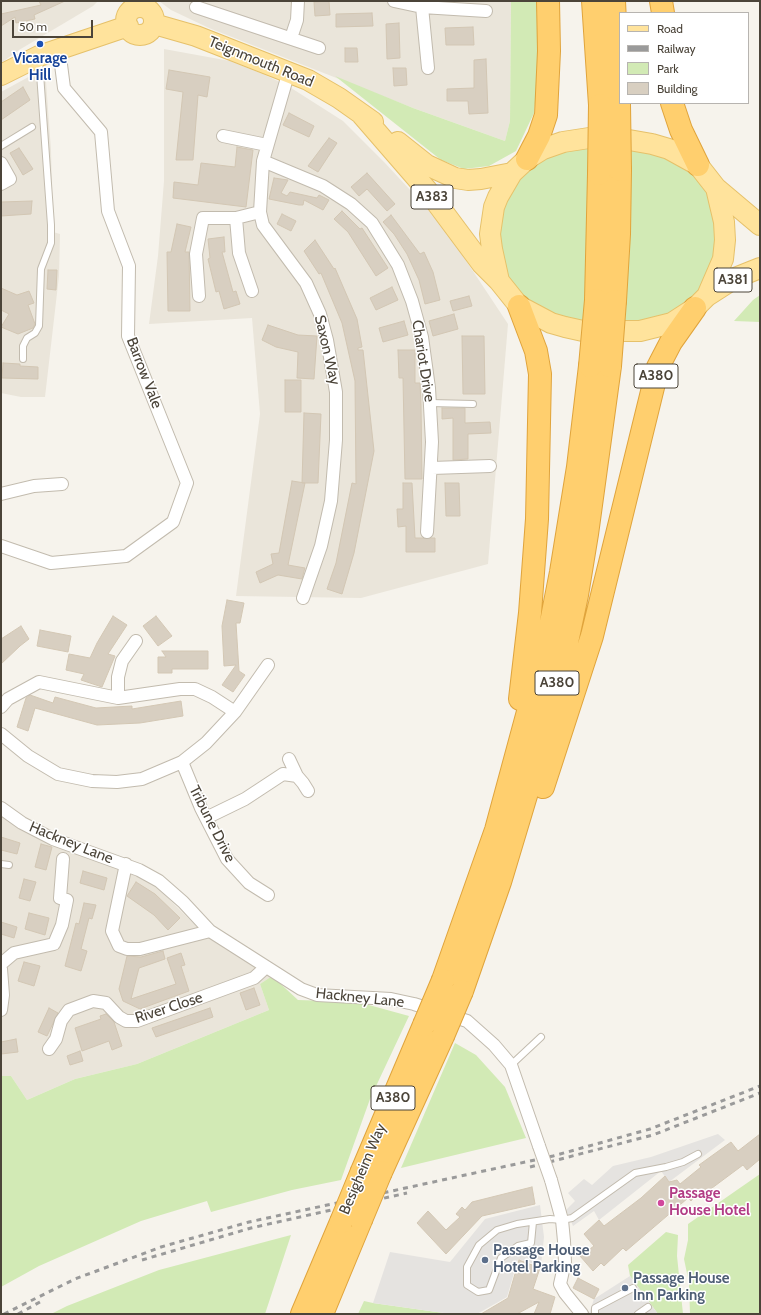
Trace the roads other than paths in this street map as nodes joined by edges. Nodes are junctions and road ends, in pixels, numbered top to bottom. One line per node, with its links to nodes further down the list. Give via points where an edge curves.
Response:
1 (298, 1): 14 (street, via 297,20)
2 (394, 1): 9 (street)
3 (548, 1): 31 (highway, via 546,115 539,136)
4 (593, 1): 22 (highway, A380)
5 (614, 1): 22 (highway, A380)
6 (661, 1): 11 (highway)
7 (139, 4): 12 (main road, via 151,12); 13 (main road, via 129,14)
8 (196, 7): 14 (street)
9 (422, 7): 10 (street); 18 (street)
10 (486, 11)
11 (663, 12)
12 (154, 24): 13 (main road, via 150,31 142,35 133,33); 19 (main road, Teignmouth Road / A383, via 196,36)
13 (128, 26): 16 (main road)
14 (291, 38): 15 (street)
15 (319, 48)
16 (59, 49): 17 (main road); 52 (street, Barrow Vale, via 64,88 100,132 108,211 129,266 128,336 187,483 172,522 126,556 51,563)
17 (39, 56): 20 (main road); 43 (lane, via 52,225 51,244 41,269 39,326 23,346)
18 (428, 68)
19 (289, 71): 23 (main road, Teignmouth Road / A383, via 328,91); 26 (street, Saxon Way)
20 (1, 75)
21 (672, 104): 30 (highway)
22 (609, 105): 44 (highway, A380, bridge, via 610,172 606,301)
23 (362, 115): 31 (main road, Teignmouth Road / A383, via 384,129 427,165 455,178 481,179); 38 (main road, Teignmouth Road / A383, via 427,190 482,264)
24 (32, 127): 27 (lane)
25 (223, 136): 26 (street)
26 (267, 145): 28 (street, Saxon Way)
27 (1, 146)
28 (263, 161): 34 (street, Saxon Way); 45 (street, Chariot Drive, via 323,186 351,204 372,223 398,265 412,301 422,337)
29 (1, 163): 32 (street, via 10,178)
30 (698, 165): 31 (main road, via 661,146 629,140 576,139 553,145); 33 (main road)
31 (519, 166): 38 (main road, via 498,197 491,221 492,248)
32 (1, 184)
33 (716, 188): 36 (main road); 41 (main road, via 724,222 725,248 720,269)
34 (260, 212): 35 (street); 53 (street, Saxon Way, via 263,225 306,283 320,314 336,392 336,440 331,501 321,546)
35 (236, 218): 39 (street, via 239,253); 40 (street, via 204,218 196,254)
36 (760, 225)
37 (760, 268): 41 (main road, A381, via 735,278)
38 (499, 281): 42 (main road, Teignmouth Road)
39 (252, 291)
40 (199, 296)
41 (701, 302): 42 (main road, via 672,323 640,331 583,331 565,328); 71 (highway, A380, via 671,342 658,367 610,569 575,693 527,830)
42 (519, 306): 66 (highway, A380, via 536,351 540,374 537,519 524,673 505,767)
43 (23, 359)
44 (600, 366): 66 (highway, A380, via 578,466 549,631 527,722); 71 (highway, A380, via 590,513 577,595 539,752)
45 (430, 403): 46 (lane); 48 (street, Chariot Drive)
46 (473, 404)
47 (490, 466): 48 (street)
48 (432, 468): 51 (street, Chariot Drive)
49 (62, 484): 50 (street, via 34,486)
50 (1, 494)
51 (427, 532)
52 (1, 546)
53 (303, 598)
54 (136, 641): 56 (street, via 122,661 118,677)
55 (268, 664): 58 (street)
56 (118, 698): 57 (street, via 39,682 13,696); 58 (street, via 195,689)
57 (1, 707)
58 (235, 712): 61 (street, via 206,743)
59 (1, 734): 61 (street, via 28,756 58,774 92,781 142,779)
60 (289, 759): 62 (street)
61 (182, 762): 65 (street, Tribune Drive)
62 (297, 776): 63 (street); 65 (street, via 282,774 245,800)
63 (308, 791)
64 (1, 808): 69 (street, Hackney Lane, via 22,823 53,839)
65 (206, 818): 72 (street, Tribune Drive, via 230,863 249,883)
66 (496, 830): 82 (highway, Besigheim Way / A380, bridge)
67 (63, 859): 74 (street, via 60,898 67,900 62,925 54,944 14,953)
68 (1, 864): 70 (lane)
69 (126, 864): 73 (street, Hackney Lane, via 158,881 183,902); 73 (street, via 112,931 119,946 140,949)
70 (9, 865)
71 (500, 882): 82 (highway, Besigheim Way / A380, bridge, via 462,991 443,1036)
72 (268, 895)
73 (210, 931): 75 (street, Hackney Lane)
74 (1, 964)
75 (266, 967): 79 (street, River Close, via 254,978 136,1021 126,1021 118,1017 106,1003 93,1001 70,1010); 80 (street, Hackney Lane, via 301,989 317,995 390,999 467,1020)
76 (1, 969): 77 (street, via 4,995)
77 (1, 1010)
78 (541, 1037): 80 (lane)
79 (49, 1049)
80 (511, 1065): 83 (street, Hackney Lane, bridge, via 551,1180)
81 (698, 1154): 83 (lane, via 672,1165 635,1172 572,1218)
82 (372, 1172): 84 (highway, Besigheim Way / A380, bridge)
83 (562, 1220): 85 (lane); 90 (street, Hackney Lane, via 565,1262 560,1284 564,1293)
84 (351, 1221): 88 (highway, Besigheim Way / A380); 89 (highway, Besigheim Way / A380)
85 (532, 1222): 85 (lane, via 531,1243 518,1246 501,1258 489,1290 478,1292 467,1285 467,1267 479,1245 498,1230)
86 (633, 1288): 91 (lane, via 595,1308)
87 (648, 1307): 92 (lane)
88 (302, 1314)
89 (322, 1314)
90 (582, 1314)
91 (596, 1314)
92 (638, 1314)

